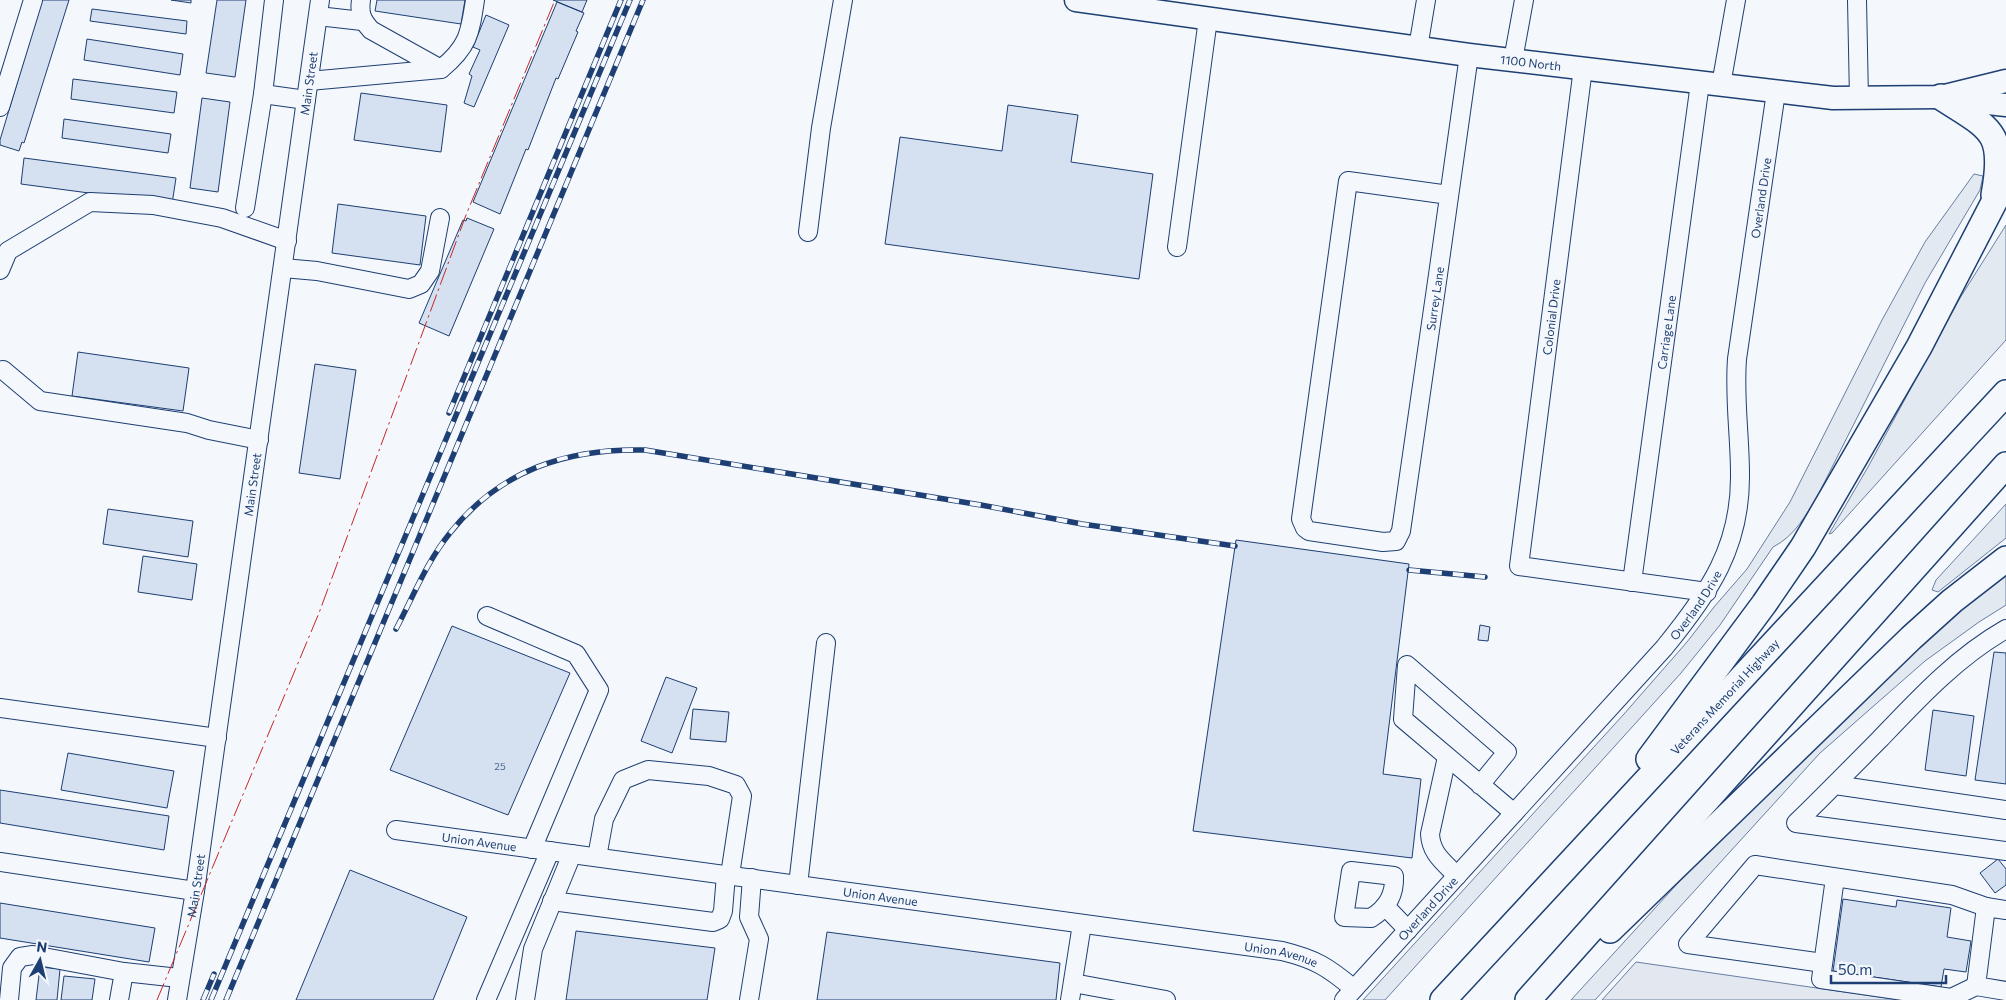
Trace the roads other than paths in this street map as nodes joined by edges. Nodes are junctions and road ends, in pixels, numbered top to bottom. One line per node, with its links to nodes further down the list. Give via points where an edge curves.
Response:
1 (33, 0): 29 (street)
2 (274, 0): 24 (street)
3 (360, 0): 14 (street)
4 (475, 0): 19 (street, via 470,31 458,56)
5 (843, 0): 35 (street, via 821,128)
6 (1076, 0): 11 (main road, 1100 North, via 1122,6)
7 (1426, 0): 15 (street)
8 (1524, 0): 17 (street)
9 (1736, 0): 22 (street, Carriage Lane)
10 (1857, 0): 26 (street)
11 (1154, 5): 13 (main road, 1100 North)
12 (319, 8): 14 (street); 21 (street, Main Street)
13 (1208, 19): 15 (main road, 1100 North); 37 (street)
14 (362, 21): 19 (street, via 371,30)
15 (1418, 48): 16 (main road, 1100 North)
16 (1469, 55): 17 (main road, 1100 North); 31 (street, Surrey Lane)
17 (1513, 60): 18 (main road, 1100 North)
18 (1583, 68): 22 (main road, 1100 North); 45 (street, Colonial Drive, via 1519,566)
19 (441, 70): 21 (street)
20 (2006, 81): 25 (main road, 1100 North)
21 (309, 82): 27 (street, Main Street)
22 (1711, 84): 23 (main road, 1100 North); 45 (street, Carriage Lane)
23 (1776, 92): 26 (main road, 1100 North); 46 (street, Overland Drive, via 1737,359 1738,514 1727,553)
24 (263, 94): 27 (street); 33 (street)
25 (1941, 97): 26 (main road, 1100 North); 28 (main road, 1100 North); 32 (highway, via 1976,118 1998,143 2001,157)
26 (1859, 99)
27 (306, 100): 36 (street, Main Street)
28 (2006, 105)
29 (0, 107)
30 (2006, 179): 32 (highway)
31 (1449, 195): 31 (street, Surrey Lane, via 1348,181 1301,519 1304,528 1316,533 1383,542 1396,541 1401,531)
32 (1998, 202): 58 (highway, via 1803,547)
33 (245, 208)
34 (440, 218): 38 (street, via 430,271 420,284 409,289 317,270)
35 (808, 232)
36 (287, 241): 38 (street, Main Street); 39 (street, via 214,216 153,205 90,202 8,251)
37 (1177, 247)
38 (283, 268): 42 (street, Main Street)
39 (0, 270)
40 (3, 370): 42 (street, via 40,401 187,423)
41 (2006, 393): 58 (highway, Veterans Memorial Highway)
42 (258, 440): 51 (street, Main Street)
43 (2006, 466): 92 (highway)
44 (2006, 559): 93 (highway, via 1917,632)
45 (1632, 582): 46 (street)
46 (1707, 592): 56 (street, Overland Drive, via 1664,648)
47 (488, 616): 59 (street, via 576,654 598,690)
48 (2002, 634): 54 (street, via 1983,642 1932,684)
49 (826, 643): 68 (street)
50 (0, 708): 51 (street)
51 (217, 738): 69 (street, Main Street)
52 (1448, 757): 53 (street); 53 (street, via 1403,719 1407,665 1507,752); 65 (street, via 1430,834 1431,846)
53 (1480, 785): 56 (street)
54 (1836, 785): 55 (street); 60 (street, via 1796,823)
55 (2006, 810)
56 (1514, 813): 65 (street, Overland Drive)
57 (396, 830): 59 (street, Union Avenue)
58 (1595, 837): 91 (highway, Veterans Memorial Highway)
59 (541, 850): 61 (street, Union Avenue); 87 (street)
60 (2006, 851)
61 (572, 854): 62 (street, Union Avenue); 70 (street)
62 (597, 857): 64 (street, Union Avenue); 64 (street, via 604,819 623,780 648,770 709,776 736,785 742,796)
63 (0, 862): 69 (street)
64 (728, 875): 66 (street, Union Avenue); 70 (street, via 723,911 720,919 713,922)
65 (1458, 876): 75 (street, Overland Drive)
66 (752, 878): 68 (street, Union Avenue); 89 (street, via 749,917 759,939)
67 (1835, 878): 72 (street, via 1952,895); 76 (street); 76 (street, via 1754,865 1688,944)
68 (798, 885): 74 (street, Union Avenue)
69 (195, 891): 78 (street, Main Street)
70 (552, 901): 88 (street, via 532,949)
71 (1385, 906): 75 (street)
72 (1986, 907): 73 (street); 79 (street)
73 (2006, 910)
74 (1082, 924): 81 (street); 82 (street, Union Avenue, via 1291,953 1332,971)
75 (1408, 930): 82 (street, Overland Drive)
76 (1823, 964): 79 (street, via 1820,979 1951,998)
77 (124, 972): 78 (street); 83 (street, via 33,956 20,958 12,968); 84 (street)
78 (181, 973): 85 (street, Main Street); 86 (street, Main Street, via 186,980)
79 (1976, 986): 80 (street)
80 (2006, 991)
81 (1072, 992): 90 (street)
82 (1349, 995)
83 (9, 1000)
84 (119, 1000)
85 (176, 1000)
86 (183, 1000)
87 (486, 1000)
88 (525, 1000)
89 (749, 1000)
90 (1166, 1000)
91 (1443, 1000)
92 (1528, 1000)
93 (1538, 1000)

